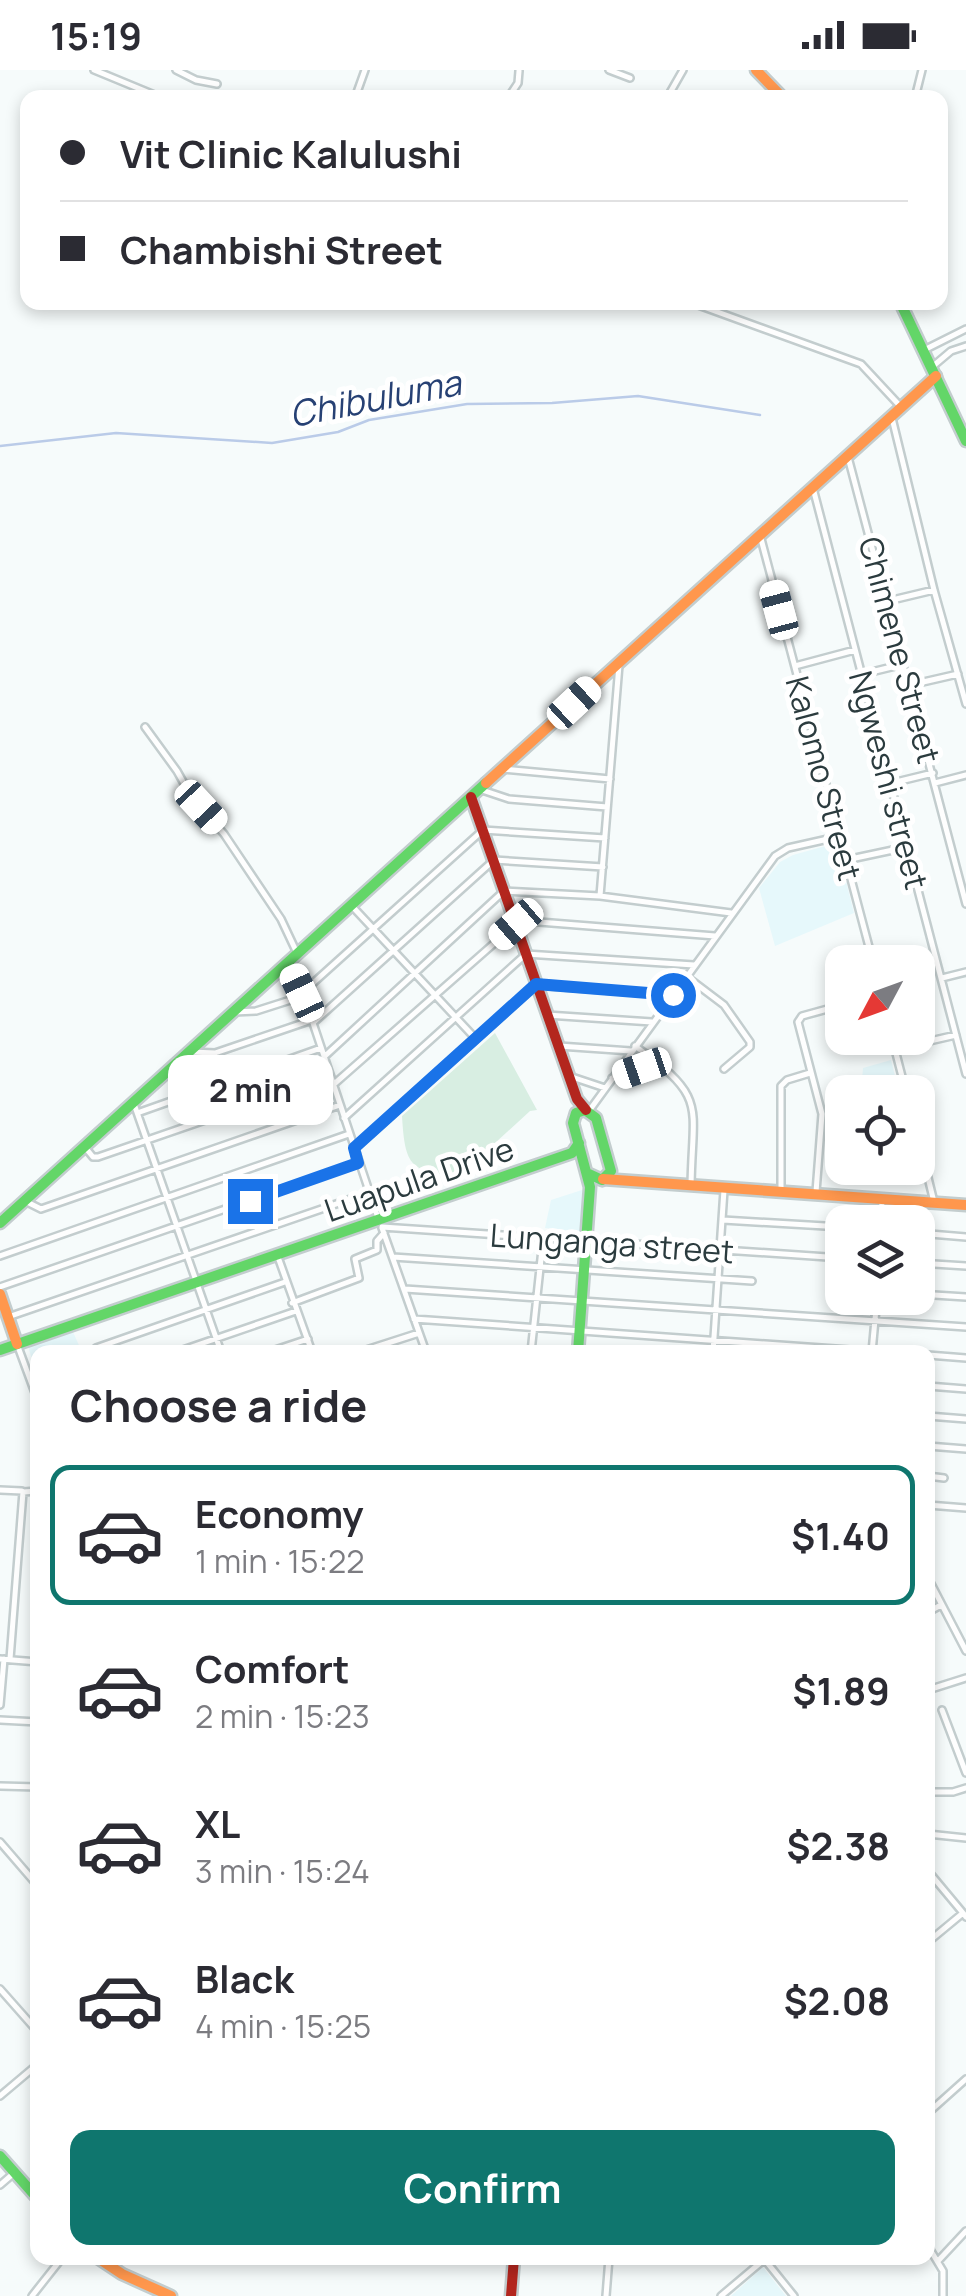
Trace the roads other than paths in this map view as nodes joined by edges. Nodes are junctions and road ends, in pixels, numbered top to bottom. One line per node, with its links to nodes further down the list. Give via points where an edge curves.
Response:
1 (94, 70): 7 (street)
2 (176, 70): 6 (street)
3 (609, 70): 5 (street)
4 (756, 70): 8 (street)
5 (630, 78)
6 (217, 84)
7 (143, 90)
8 (775, 90)
9 (711, 310): 15 (street, via 856,362)
10 (904, 310): 13 (street)
11 (966, 329): 13 (street)
12 (966, 346): 14 (street, via 951,351)
13 (924, 350): 14 (street)
14 (934, 372): 15 (street); 16 (street)
15 (896, 411): 17 (street); 20 (street)
16 (966, 441)
17 (847, 454): 18 (street); 21 (street, Chimene Street)
18 (812, 486): 19 (street); 22 (street, Ngweshi street)
19 (760, 534): 23 (street); 25 (street, Kalomo Street)
20 (934, 590): 21 (street); 27 (street)
21 (888, 602): 24 (street, Chimene Street)
22 (855, 650): 25 (street); 26 (street, Ngweshi street)
23 (619, 661): 31 (street); 34 (street)
24 (904, 664): 26 (street); 28 (street, Chimene Street)
25 (794, 667): 40 (street, Kalomo Street)
26 (862, 675): 36 (street, Ngweshi street)
27 (961, 676): 28 (street); 29 (street)
28 (910, 686): 32 (street, Chimene Street)
29 (966, 704)
30 (145, 728): 57 (street, via 281,919)
31 (502, 769): 34 (street); 37 (street)
32 (932, 773): 35 (street, Chimene Street); 36 (street)
33 (966, 775): 35 (street)
34 (610, 779): 38 (street)
35 (935, 783): 48 (street, Chimene Street)
36 (890, 784): 42 (street, Ngweshi street)
37 (475, 793): 38 (street); 39 (street); 49 (street)
38 (607, 807): 41 (street)
39 (483, 830): 41 (street); 43 (street); 52 (street)
40 (839, 836): 44 (street, Kalomo Street); 50 (street, via 775,856)
41 (605, 838): 45 (street)
42 (907, 847): 44 (street); 62 (street, Ngweshi street)
43 (494, 860): 45 (street); 46 (street); 55 (street)
44 (846, 860): 54 (street, Kalomo Street)
45 (603, 867): 47 (street)
46 (504, 891): 47 (street); 51 (street); 60 (street)
47 (600, 896): 50 (street)
48 (966, 904)
49 (351, 905): 52 (street); 57 (street)
50 (731, 913): 53 (street)
51 (515, 922): 53 (street); 56 (street); 66 (street)
52 (374, 929): 55 (street); 64 (street)
53 (715, 936): 58 (street)
54 (868, 945)
55 (394, 952): 60 (street); 71 (street)
56 (526, 954): 58 (street); 63 (street); 70 (street)
57 (292, 957): 64 (street); 68 (street)
58 (694, 966): 61 (street)
59 (966, 972): 62 (street)
60 (413, 974): 66 (street); 81 (street)
61 (687, 977): 65 (street); 82 (street, via 724,1005 750,1042)
62 (942, 978): 73 (street, Ngweshi street)
63 (536, 984): 65 (street); 69 (street); 74 (street)
64 (303, 994): 68 (street); 71 (street)
65 (673, 995): 72 (street)
66 (433, 996): 70 (street); 87 (street)
67 (825, 1010): 83 (street, via 800,1018)
68 (232, 1012): 79 (street)
69 (548, 1015): 72 (street); 76 (street)
70 (456, 1017): 74 (street); 93 (street)
71 (312, 1022): 77 (street); 79 (street, via 214,1053)
72 (652, 1022): 78 (street)
73 (956, 1035): 75 (street); 84 (street, Ngweshi street)
74 (476, 1040): 98 (street)
75 (935, 1040)
76 (558, 1046): 78 (street); 85 (street)
77 (321, 1048): 81 (street); 92 (street)
78 (633, 1048): 80 (street); 86 (street)
79 (188, 1051): 89 (street)
80 (647, 1054): 86 (street, via 642,1068); 105 (street, via 672,1072 693,1109)
81 (324, 1056): 87 (street)
82 (724, 1068)
83 (810, 1074): 107 (street, via 781,1086); 109 (street, via 822,1114)
84 (966, 1074)
85 (569, 1076): 88 (street); 91 (street)
86 (612, 1078): 88 (street)
87 (332, 1081): 90 (street); 95 (street)
88 (605, 1088): 91 (street)
89 (134, 1101): 92 (street); 97 (street)
90 (340, 1104): 93 (street); 102 (street)
91 (583, 1112): 96 (street, via 573,1123); 103 (street, via 596,1118)
92 (139, 1113): 95 (street)
93 (344, 1118): 94 (street)
94 (349, 1134): 98 (street); 110 (street)
95 (147, 1140): 97 (street, via 96,1158); 102 (street)
96 (580, 1143): 99 (street); 100 (street)
97 (84, 1146): 112 (street)
98 (354, 1148): 101 (street)
99 (572, 1153): 100 (street); 119 (street, Luapula Drive)
100 (584, 1158): 103 (street)
101 (358, 1163): 108 (street); 118 (street)
102 (158, 1169): 110 (street); 112 (street, via 41,1209)
103 (598, 1178): 105 (street); 124 (street)
104 (930, 1185): 113 (street)
105 (691, 1187): 106 (street)
106 (724, 1190): 107 (street); 116 (street)
107 (781, 1192): 109 (street)
108 (368, 1193): 119 (street); 126 (street)
109 (816, 1195): 111 (street)
110 (168, 1198): 118 (street); 128 (street)
111 (882, 1200): 113 (street); 114 (street)
112 (25, 1201): 117 (street)
113 (934, 1202): 115 (street)
114 (882, 1205)
115 (966, 1205)
116 (723, 1220): 120 (street); 125 (street)
117 (0, 1224)
118 (178, 1226): 126 (street); 140 (street)
119 (381, 1226): 123 (street, Lunganga street); 127 (street, Luapula Drive); 129 (street); 145 (street, via 377,1250 355,1259 359,1278)
120 (825, 1227)
121 (935, 1234): 122 (street)
122 (966, 1236)
123 (543, 1240): 124 (street, Lunganga street); 133 (street)
124 (587, 1240): 125 (street, Lunganga street); 134 (street)
125 (722, 1250): 130 (street, Lunganga street); 135 (street)
126 (188, 1254): 137 (street); 150 (street)
127 (277, 1254): 137 (street, Luapula Drive); 138 (street)
128 (0, 1256)
129 (392, 1257): 133 (street); 139 (street)
130 (825, 1257)
131 (935, 1264): 132 (street)
132 (966, 1266)
133 (538, 1267): 134 (street); 142 (street)
134 (584, 1270): 135 (street); 144 (street)
135 (720, 1280): 136 (street); 147 (street)
136 (752, 1280)
137 (197, 1282): 146 (street); 160 (street, Luapula Drive)
138 (285, 1282): 145 (street); 146 (street)
139 (404, 1290): 142 (street); 151 (street)
140 (0, 1291): 150 (street)
141 (935, 1295): 143 (street)
142 (537, 1297): 144 (street); 153 (street)
143 (966, 1297)
144 (582, 1300): 147 (street); 155 (street)
145 (292, 1303): 148 (street)
146 (205, 1309): 157 (street); 161 (street)
147 (717, 1310): 152 (street); 159 (street)
148 (296, 1311): 157 (street); 158 (street)
149 (875, 1315): 152 (street)
150 (8, 1317): 160 (street)
151 (414, 1319): 153 (street); 156 (street)
152 (874, 1321): 154 (street); 172 (street)
153 (533, 1327): 155 (street); 168 (street)
154 (966, 1327)
155 (579, 1330): 159 (street); 169 (street)
156 (419, 1332): 166 (street); 167 (street)
157 (216, 1339): 162 (street); 163 (street)
158 (308, 1339): 164 (street); 165 (street)
159 (714, 1340): 170 (street); 171 (street)
160 (17, 1344): 173 (street, Luapula Drive); 176 (street)
161 (104, 1345)
162 (198, 1345)
163 (219, 1345)
164 (290, 1345)
165 (310, 1345)
166 (381, 1345)
167 (424, 1345)
168 (532, 1345)
169 (578, 1345)
170 (714, 1345)
171 (781, 1345)
172 (874, 1345)
173 (0, 1350)
174 (935, 1356): 175 (street)
175 (966, 1358)
176 (30, 1379)
177 (935, 1387): 178 (street)
178 (966, 1389)
179 (935, 1416): 180 (street)
180 (966, 1418)
181 (935, 1447): 182 (street)
182 (966, 1449)
183 (935, 1477): 184 (street)
184 (944, 1478)
185 (0, 1490): 186 (street)
186 (23, 1492): 187 (street); 194 (street)
187 (30, 1492)
188 (935, 1506): 189 (street)
189 (966, 1508)
190 (935, 1592): 191 (street)
191 (941, 1604): 192 (street); 193 (street)
192 (935, 1608)
193 (966, 1651)
194 (5, 1659): 195 (street); 198 (street)
195 (30, 1661)
196 (966, 1678): 197 (street)
197 (935, 1688)
198 (0, 1705)
199 (942, 1710): 202 (street)
200 (0, 1720): 201 (street)
201 (30, 1722)
202 (966, 1773)
203 (0, 1786): 204 (street)
204 (30, 1787)
205 (966, 1788): 206 (street)
206 (935, 1792)
207 (935, 1835): 208 (street)
208 (966, 1838)
209 (0, 1842): 210 (street)
210 (30, 1877)
211 (935, 1880): 212 (street)
212 (964, 1915): 213 (street)
213 (935, 1937)
214 (0, 1989): 215 (street)
215 (30, 2020)
216 (30, 2071): 218 (street)
217 (966, 2079): 219 (street)
218 (0, 2096)
219 (935, 2107)
220 (0, 2156): 221 (street)
221 (14, 2173): 222 (street); 223 (street)
222 (0, 2184)
223 (30, 2190)
224 (966, 2230): 226 (street)
225 (935, 2256): 226 (street)
226 (938, 2260): 240 (street)
227 (56, 2265): 234 (street)
228 (109, 2265): 233 (street)
229 (513, 2265): 236 (street)
230 (608, 2265): 237 (street)
231 (757, 2265): 238 (street)
232 (770, 2265): 239 (street)
233 (150, 2292): 235 (street)
234 (32, 2296)
235 (171, 2296)
236 (511, 2296)
237 (606, 2296)
238 (721, 2296)
239 (794, 2296)
240 (943, 2296)

